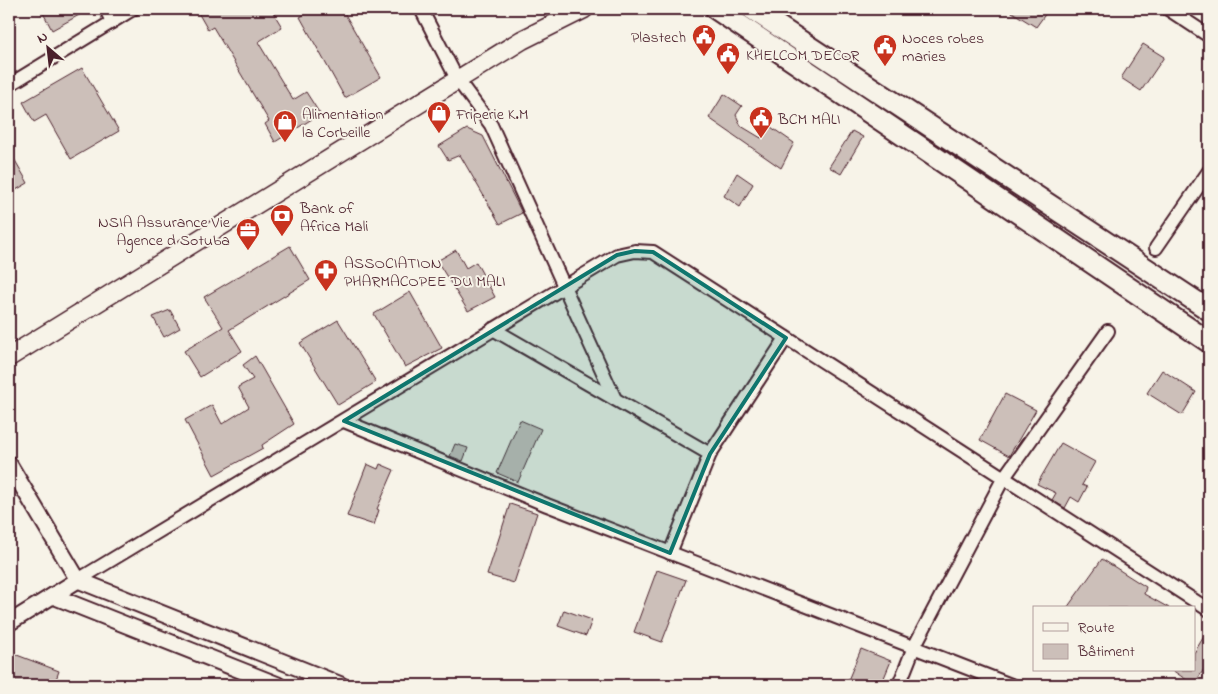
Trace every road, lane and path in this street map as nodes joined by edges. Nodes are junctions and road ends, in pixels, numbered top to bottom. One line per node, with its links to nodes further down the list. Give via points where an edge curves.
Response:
1 (106, 9): 9 (street)
2 (133, 9): 9 (street)
3 (421, 9): 12 (street)
4 (556, 9): 11 (main road)
5 (584, 9): 11 (main road)
6 (716, 9): 20 (main road)
7 (1168, 9): 10 (street)
8 (759, 12): 16 (main road)
9 (112, 22): 13 (street)
10 (1209, 36)
11 (522, 40): 12 (main road)
12 (457, 79): 17 (street, via 491,125); 26 (main road)
13 (9, 85)
14 (1209, 171): 15 (street)
15 (1156, 248)
16 (1170, 284): 18 (main road); 19 (main road)
17 (564, 287): 21 (street); 23 (street, via 617,255 653,252); 27 (street)
18 (1209, 298)
19 (1209, 310)
20 (1175, 319): 24 (main road); 25 (main road)
21 (493, 329): 27 (street); 28 (street)
22 (1108, 331): 31 (street)
23 (786, 338): 29 (street); 31 (street)
24 (1209, 342)
25 (1209, 350)
26 (9, 357)
27 (615, 399): 29 (street)
28 (344, 421): 32 (street); 33 (street)
29 (710, 454): 32 (street)
30 (9, 464): 33 (street)
31 (1003, 479): 35 (street); 37 (street)
32 (670, 553): 37 (street)
33 (78, 580): 34 (street); 39 (street)
34 (52, 596): 36 (street); 38 (street)
35 (1209, 610)
36 (9, 623)
37 (914, 647): 40 (street); 41 (street)
38 (278, 685)
39 (340, 685)
40 (899, 685)
41 (1011, 685)

